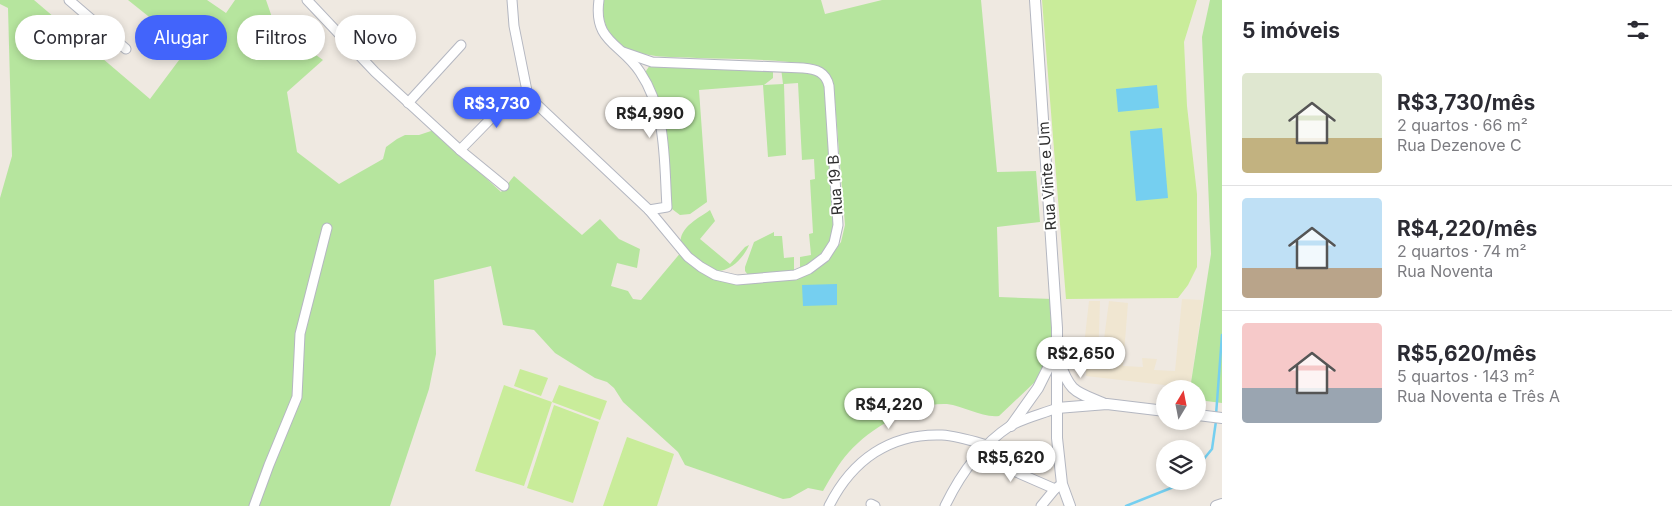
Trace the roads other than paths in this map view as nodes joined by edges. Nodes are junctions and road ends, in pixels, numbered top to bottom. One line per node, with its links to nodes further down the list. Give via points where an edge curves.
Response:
1 (69, 0): 7 (street)
2 (307, 0): 12 (street)
3 (512, 0): 11 (street)
4 (599, 0): 8 (street, via 599,26 609,42)
5 (1035, 0): 17 (street, Rua Vinte e Um)
6 (461, 45): 12 (street)
7 (126, 49)
8 (623, 52): 9 (street, Rua 19 B); 10 (street)
9 (652, 62): 10 (street); 15 (street, Rua 19 B, via 803,68 819,71 825,76 829,86 838,231 824,257 802,273 737,280 715,275 695,263)
10 (640, 72): 15 (street, via 658,110 667,207)
11 (528, 96): 13 (street, via 506,103); 15 (street)
12 (408, 103): 13 (street)
13 (460, 150): 14 (street)
14 (504, 186)
15 (649, 210)
16 (327, 228): 28 (street, via 300,334 297,397)
17 (1056, 353): 18 (street, via 1070,386); 19 (street, Rua Vinte e Um); 23 (street, via 1038,388)
18 (1107, 404): 19 (street); 20 (street)
19 (1057, 408): 23 (street); 26 (street, Rua Vinte e Um)
20 (1156, 410)
21 (1206, 416): 22 (street)
22 (1222, 418)
23 (1011, 426): 24 (street)
24 (987, 444): 25 (street); 29 (street, via 943,435 895,441 867,458 846,479)
25 (978, 455): 26 (street); 30 (street)
26 (1059, 487): 31 (street); 32 (street, Rua Vinte e Um)
27 (1222, 504): 33 (street)
28 (254, 506)
29 (829, 506)
30 (945, 506)
31 (1041, 506)
32 (1070, 506)
33 (1216, 506)

